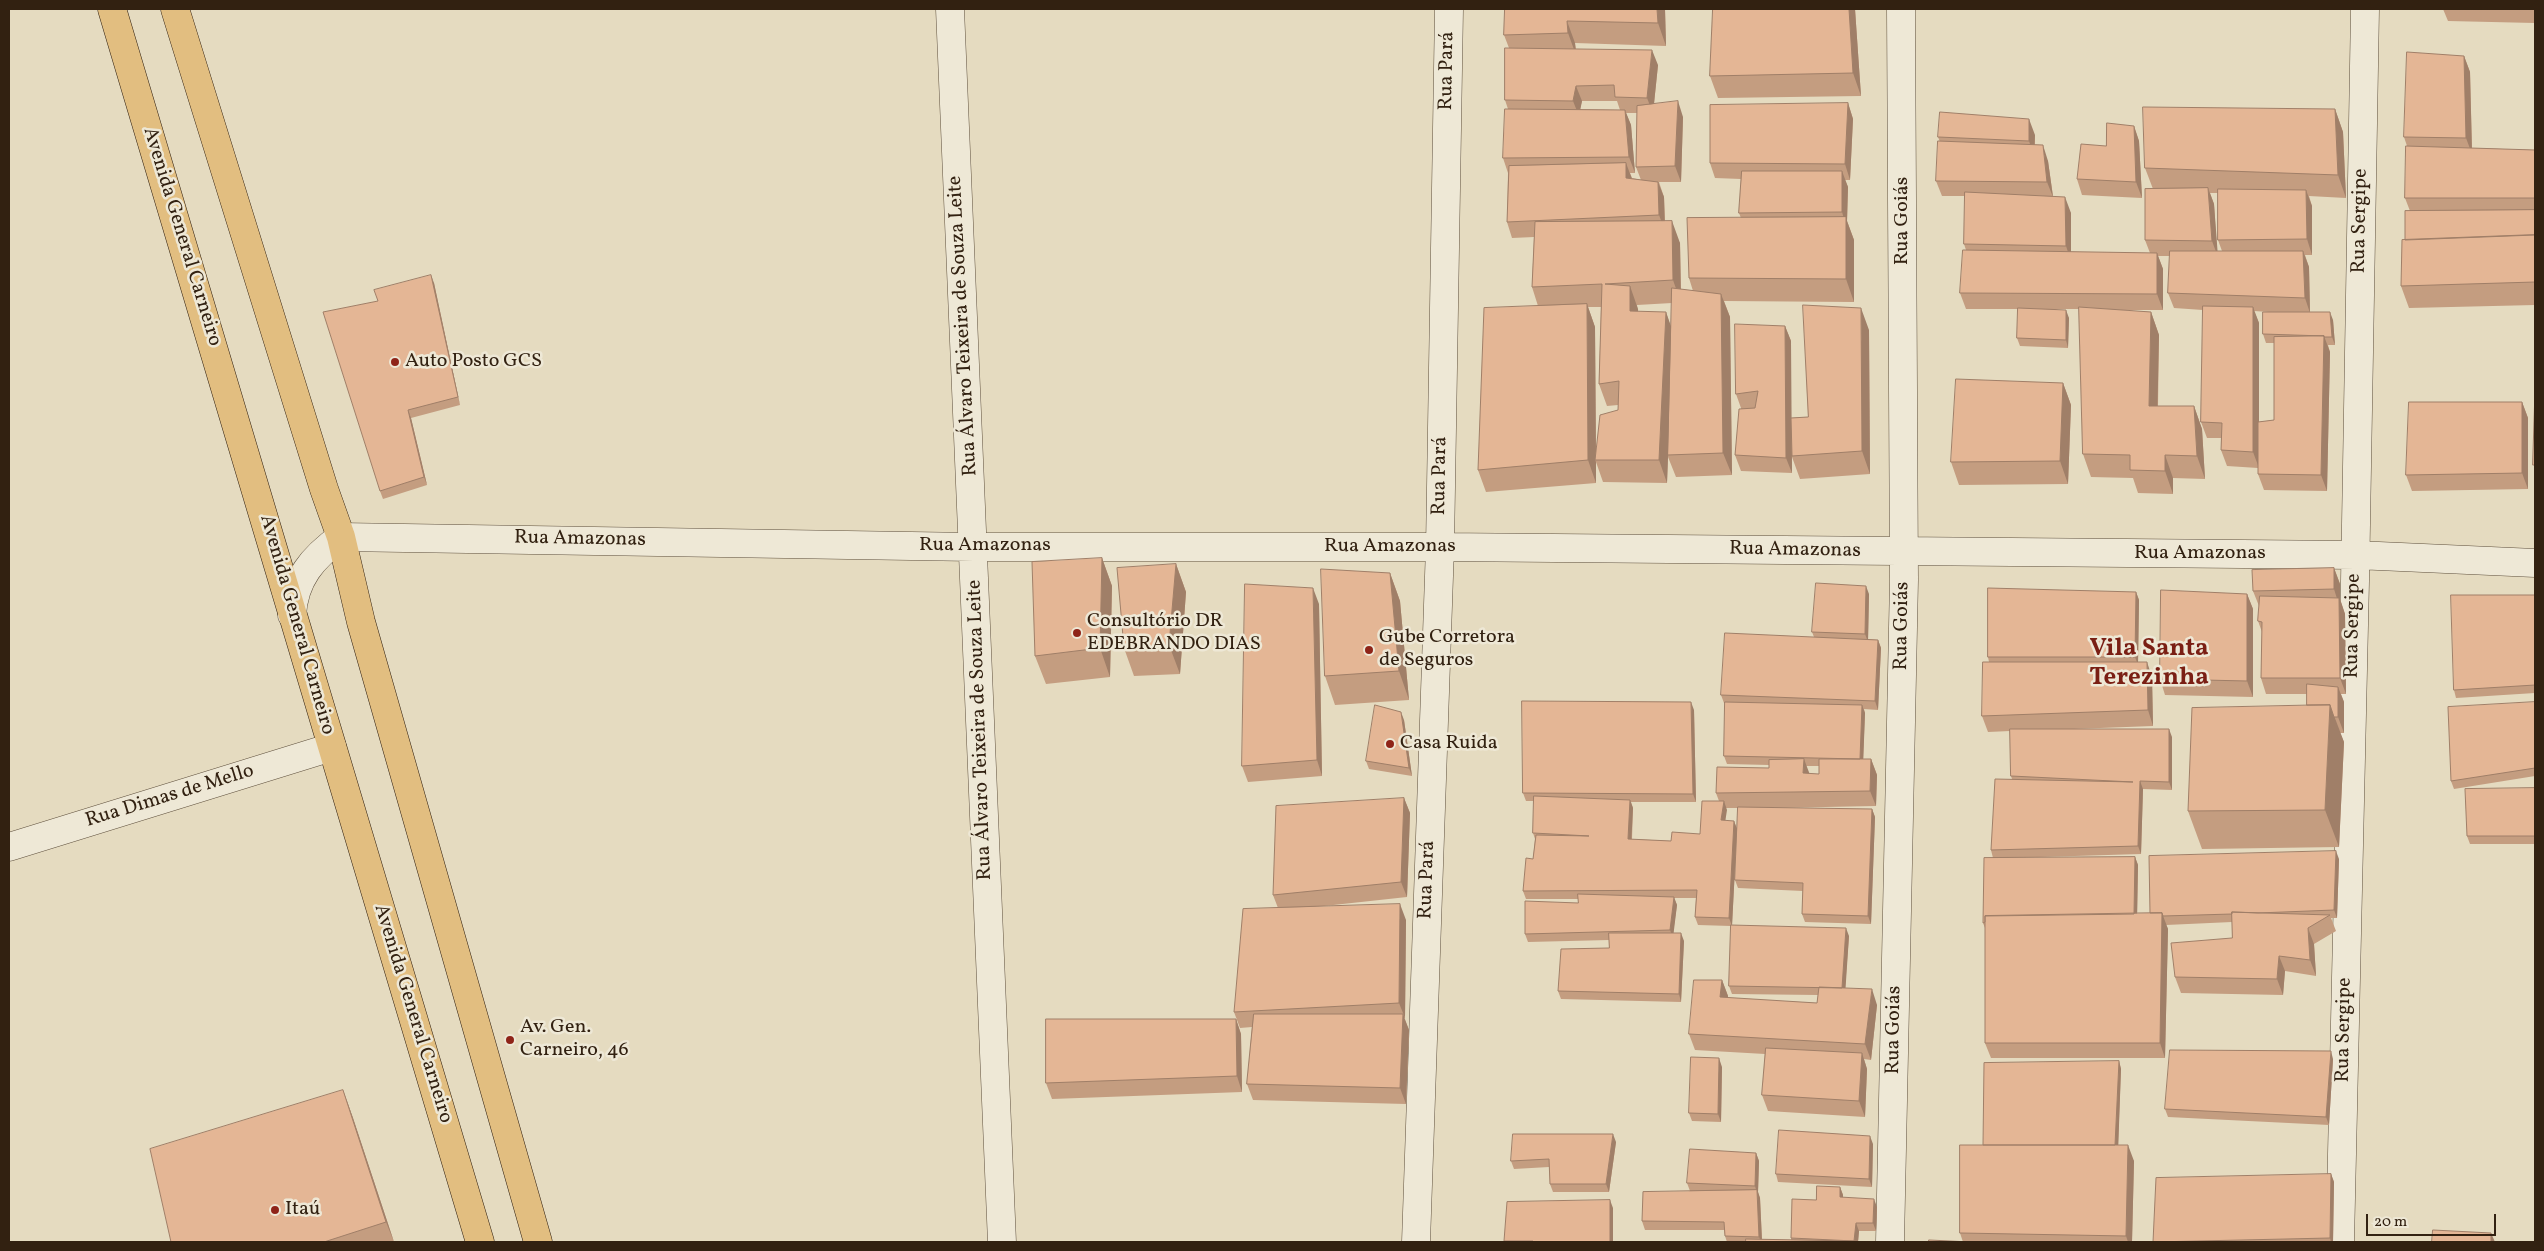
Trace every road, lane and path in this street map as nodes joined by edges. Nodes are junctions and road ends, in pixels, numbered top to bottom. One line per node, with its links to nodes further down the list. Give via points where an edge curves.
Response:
1 (112, 9): 13 (main road, Avenida General Carneiro)
2 (175, 9): 7 (main road)
3 (950, 9): 8 (street, Rua Álvaro Teixeira de Souza Leite)
4 (1449, 9): 9 (street, Rua Pará)
5 (1901, 9): 10 (street, Rua Goiás)
6 (2365, 9): 11 (street, Rua Sergipe)
7 (341, 537): 8 (street, Rua Amazonas); 13 (street, via 312,561 293,596); 17 (main road, via 361,622)
8 (974, 547): 9 (street, Rua Amazonas); 18 (street, Rua Álvaro Teixeira de Souza Leite)
9 (1440, 547): 10 (street, Rua Amazonas); 19 (street, Rua Pará)
10 (1904, 552): 11 (street, Rua Amazonas); 20 (street, Rua Goiás)
11 (2356, 555): 12 (street, Rua Amazonas); 21 (street, Rua Sergipe)
12 (2535, 563)
13 (292, 615): 14 (main road, Avenida General Carneiro)
14 (332, 747): 15 (street, Rua Dimas de Mello); 16 (main road, Avenida General Carneiro)
15 (9, 846)
16 (480, 1242)
17 (538, 1242)
18 (1002, 1242)
19 (1416, 1242)
20 (1890, 1242)
21 (2340, 1242)

